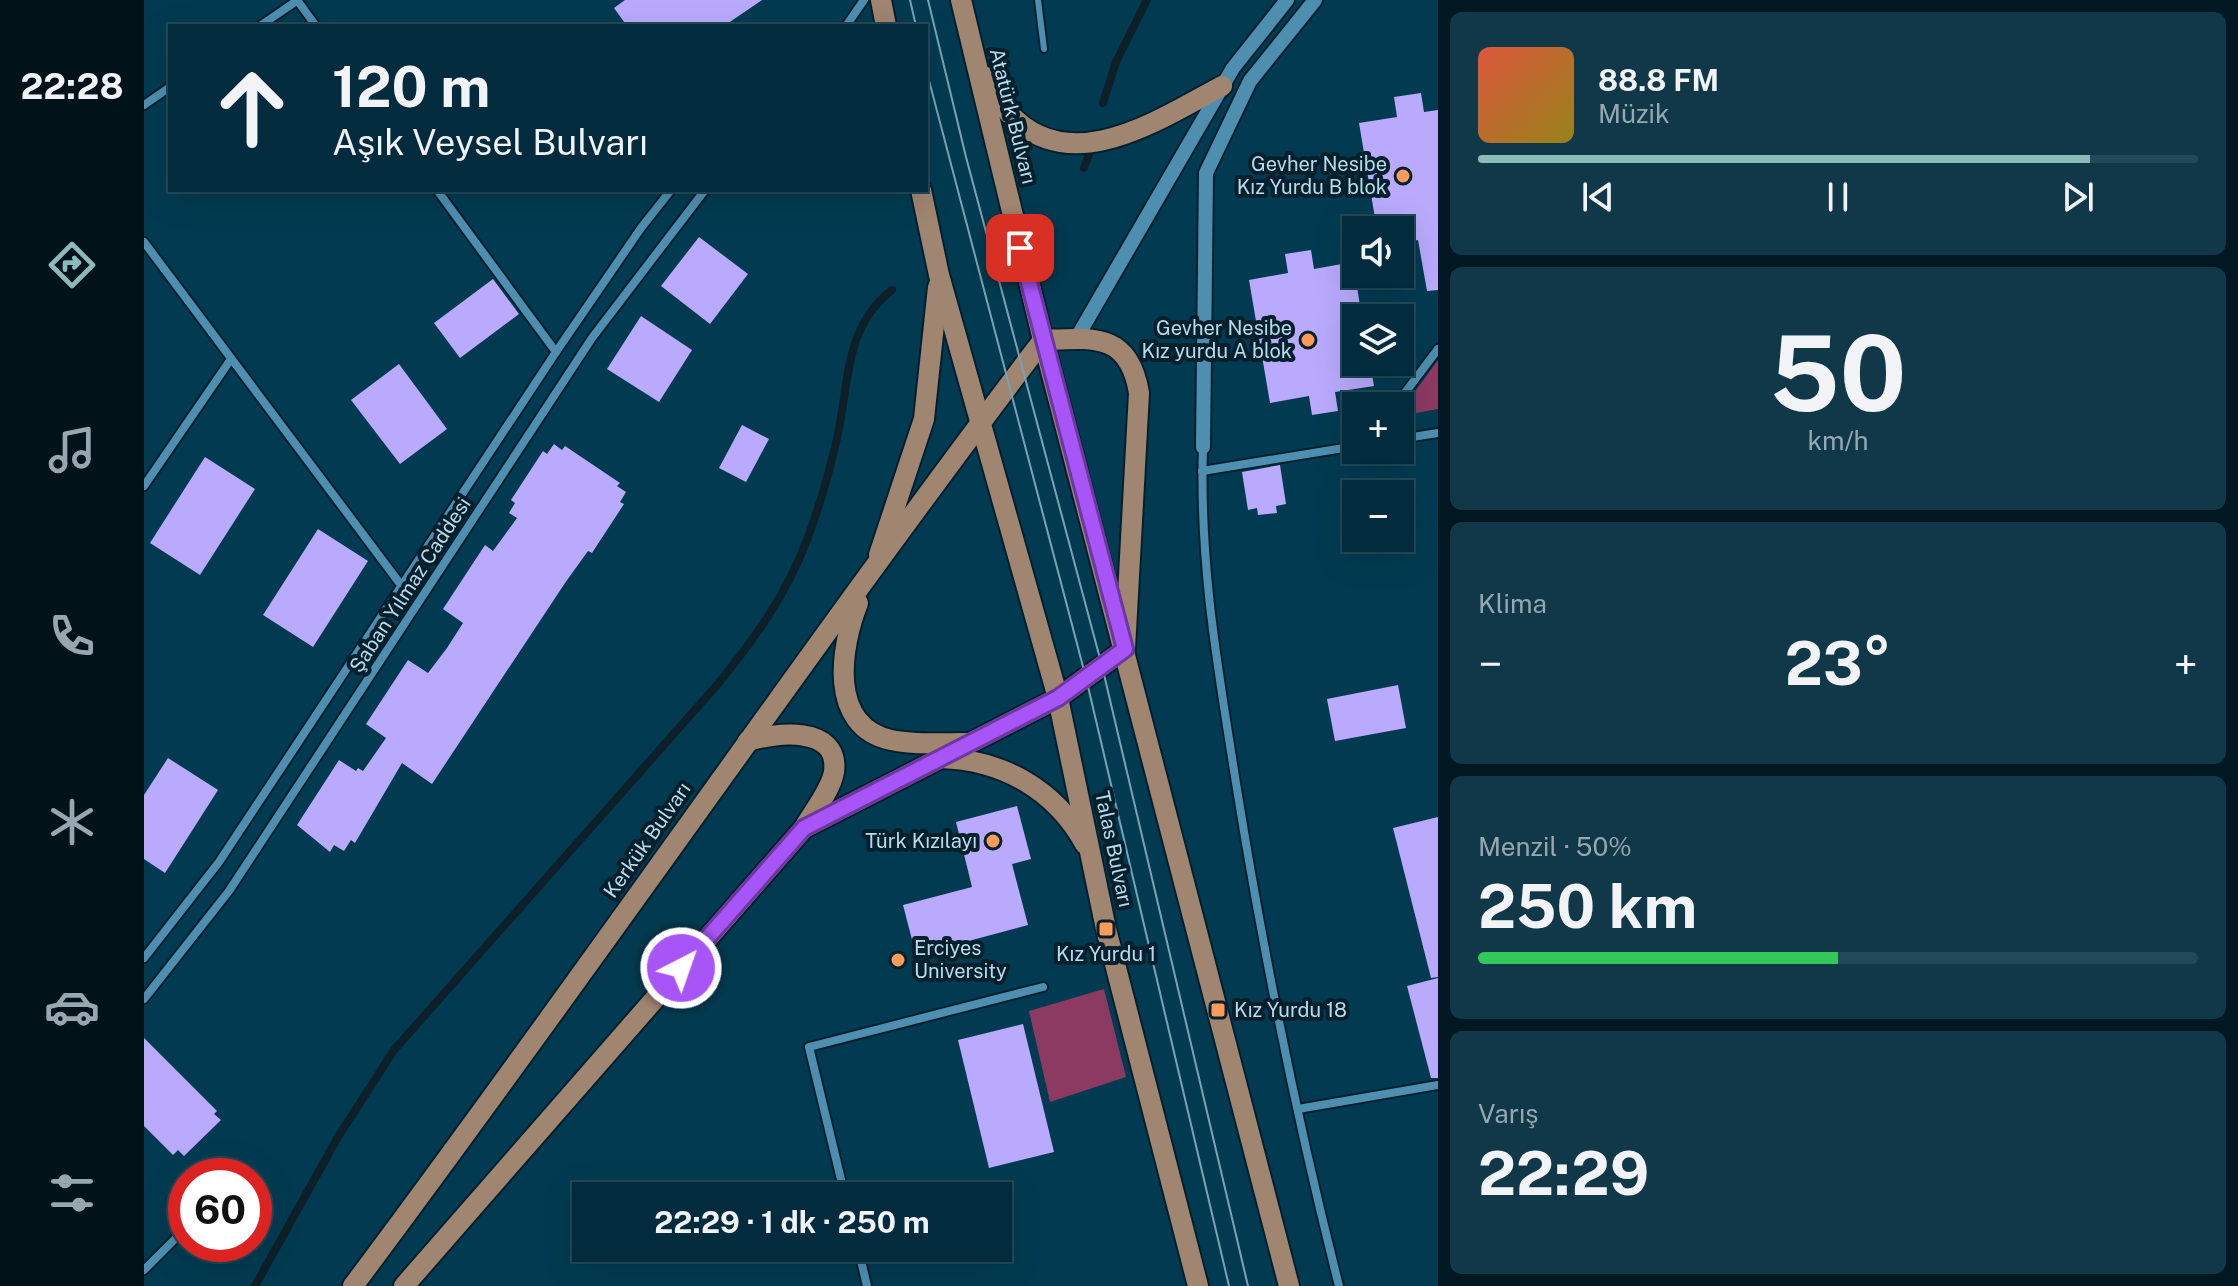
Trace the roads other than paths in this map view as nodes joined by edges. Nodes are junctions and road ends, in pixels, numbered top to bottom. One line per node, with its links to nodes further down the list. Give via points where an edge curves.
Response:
1 (297, 0): 8 (street); 9 (street)
2 (864, 0): 10 (street)
3 (881, 0): 11 (main road)
4 (961, 0): 13 (main road, Atatürk Bulvarı)
5 (1038, 0): 12 (lane)
6 (1287, 0): 14 (street)
7 (1315, 0): 32 (street, via 1250,81 1206,173)
8 (263, 24)
9 (315, 24)
10 (847, 24)
11 (886, 24)
12 (1044, 49)
13 (976, 65): 14 (main road, via 1009,113 1046,141 1092,143 1131,135); 24 (main road, Atatürk Bulvarı)
14 (1222, 86): 23 (street)
15 (168, 88): 16 (street)
16 (144, 105)
17 (438, 192): 26 (street)
18 (669, 192): 26 (street, Şaban Yılmaz Caddesi)
19 (703, 192): 47 (street, Şaban Yılmaz Caddesi, via 592,338 229,891)
20 (921, 192): 22 (main road)
21 (144, 242): 27 (street)
22 (939, 275): 29 (main road); 36 (main road, via 924,419)
23 (1076, 339): 24 (main road); 38 (main road, via 1113,345 1131,365 1139,393)
24 (1043, 340): 29 (main road, Kerkük Bulvarı); 38 (main road, Atatürk Bulvarı)
25 (1438, 349): 28 (street)
26 (556, 352): 37 (street, Şaban Yılmaz Caddesi)
27 (231, 359): 35 (street); 37 (street)
28 (1406, 392)
29 (981, 422): 36 (main road, Kerkük Bulvarı); 39 (main road, Talas Bulvarı)
30 (1438, 433): 31 (street)
31 (1414, 437)
32 (1203, 447): 34 (street)
33 (1342, 448): 34 (street)
34 (1202, 471): 49 (street, via 1213,644)
35 (144, 486)
36 (872, 574): 40 (main road, Kerkük Bulvarı); 41 (main road, via 843,653 844,687 853,712 868,729 891,740)
37 (401, 585): 45 (street, Şaban Yılmaz Caddesi, via 219,862)
38 (1125, 649): 39 (main road); 58 (main road)
39 (1058, 698): 41 (main road); 44 (main road, Talas Bulvarı)
40 (748, 741): 43 (main road, via 804,734 824,745 833,775); 54 (main road, Kerkük Bulvarı)
41 (969, 744): 42 (main road)
42 (941, 758): 43 (main road); 44 (main road, via 984,763 1028,783 1066,816)
43 (804, 828): 55 (main road)
44 (1091, 856): 57 (main road, Talas Bulvarı)
45 (144, 958)
46 (1043, 987): 50 (street, via 809,1047)
47 (144, 999)
48 (1438, 1085): 49 (street)
49 (1298, 1109): 59 (street)
50 (842, 1182)
51 (168, 1246): 53 (street)
52 (861, 1262): 56 (street)
53 (144, 1270)
54 (353, 1286)
55 (404, 1286)
56 (867, 1286)
57 (1198, 1286)
58 (1289, 1286)
59 (1339, 1286)

